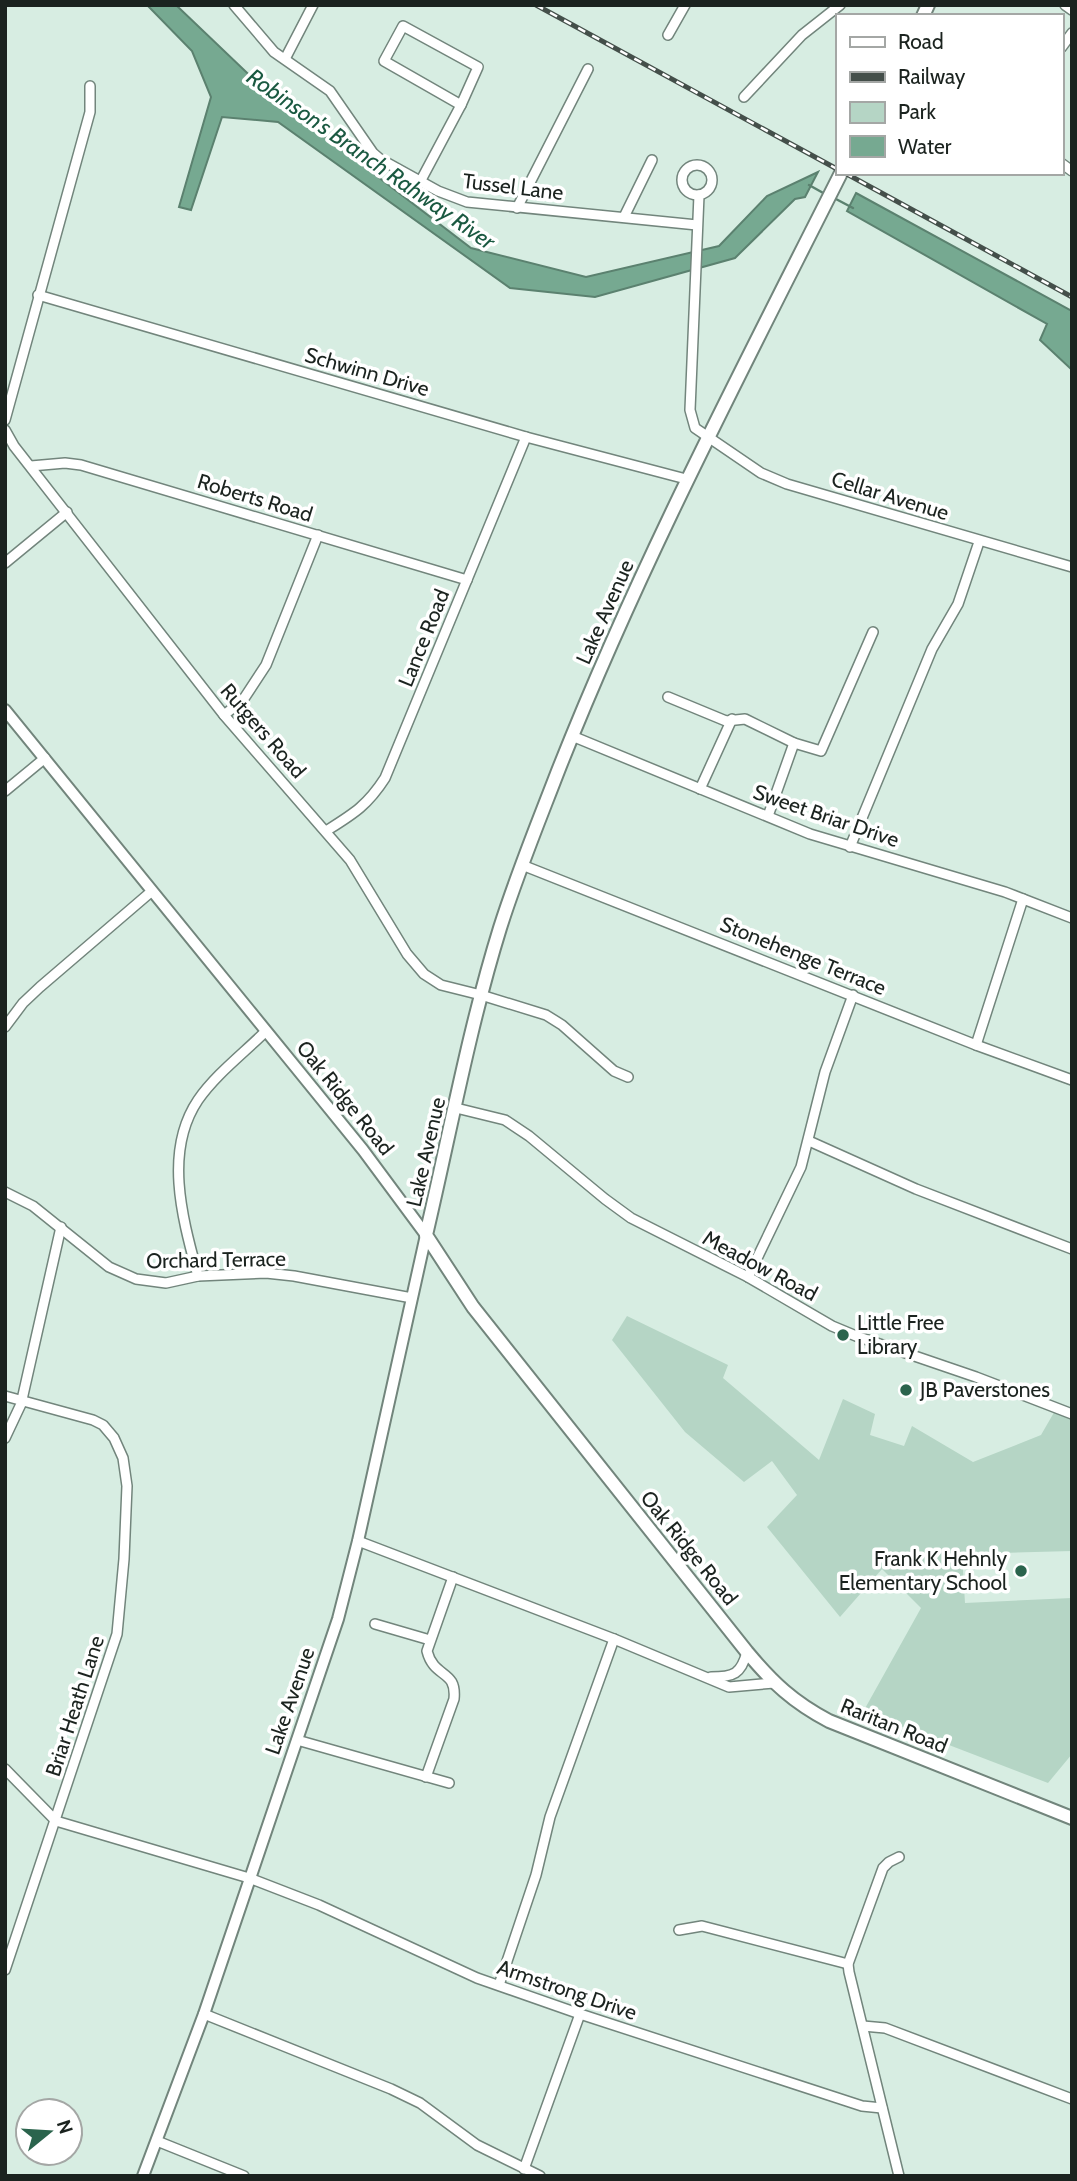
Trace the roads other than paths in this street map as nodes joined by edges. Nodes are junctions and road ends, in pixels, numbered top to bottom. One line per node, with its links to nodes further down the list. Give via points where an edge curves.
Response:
1 (234, 5): 8 (street, Tussel Lane, via 263,42)
2 (313, 5): 8 (street)
3 (685, 5): 7 (street)
4 (840, 5): 11 (street, via 802,34)
5 (1065, 5): 6 (street)
6 (1072, 10)
7 (668, 35)
8 (285, 59): 15 (street, Tussel Lane, via 330,91 373,153)
9 (588, 69): 17 (street)
10 (90, 86): 20 (street, via 90,112)
11 (744, 97)
12 (461, 105): 12 (street, via 478,67 403,26 384,61); 15 (street)
13 (652, 160): 18 (street)
14 (840, 175): 24 (main road, Lake Avenue)
15 (421, 182): 17 (street, Tussel Lane, via 452,198)
16 (699, 195): 19 (street)
17 (517, 208): 18 (street, Tussel Lane)
18 (624, 216): 19 (street, Tussel Lane)
19 (698, 225): 24 (street, via 690,410 695,428)
20 (38, 295): 21 (street); 23 (street, Schwinn Drive)
21 (5, 420)
22 (5, 430): 25 (street, Rutgers Road)
23 (526, 437): 26 (street, Schwinn Drive); 32 (street, Lance Road)
24 (708, 437): 26 (main road, Lake Avenue); 29 (street, Cellar Avenue, via 761,473 787,484)
25 (31, 466): 27 (street, Rutgers Road); 28 (street, Roberts Road, via 81,465)
26 (686, 479): 38 (main road, Lake Avenue)
27 (67, 512): 30 (street); 36 (street, Rutgers Road)
28 (318, 535): 32 (street, Roberts Road); 36 (street, via 266,665 243,700)
29 (979, 542): 31 (street, Cellar Avenue); 45 (street, via 958,604 932,649)
30 (5, 563)
31 (1072, 567)
32 (467, 580): 44 (street, Lance Road, via 385,778 373,798)
33 (873, 632): 39 (street, via 821,751)
34 (668, 697): 37 (street, via 726,721)
35 (5, 710): 40 (street, Oak Ridge Road)
36 (224, 715): 44 (street, Rutgers Road)
37 (732, 719): 39 (street, via 745,719); 41 (street)
38 (572, 736): 41 (street, Sweet Briar Drive); 46 (main road, Lake Avenue)
39 (794, 743): 43 (street)
40 (45, 758): 42 (street); 47 (street, Oak Ridge Road)
41 (701, 789): 43 (street, Sweet Briar Drive)
42 (5, 791)
43 (768, 816): 45 (street, Sweet Briar Drive)
44 (326, 831): 50 (street, Rutgers Road, via 424,974 441,985)
45 (850, 847): 48 (street, Sweet Briar Drive)
46 (522, 865): 50 (main road, Lake Avenue); 51 (street, Stonehenge Terrace)
47 (152, 891): 52 (street, via 40,986); 53 (street, Oak Ridge Road)
48 (1023, 899): 49 (street, Sweet Briar Drive); 54 (street)
49 (1072, 918)
50 (481, 995): 55 (street, Rutgers Road, via 545,1015 614,1071); 57 (main road, Lake Avenue)
51 (853, 995): 54 (street, Stonehenge Terrace); 58 (street, via 825,1072)
52 (5, 1027)
53 (266, 1031): 61 (street, Oak Ridge Road); 63 (street, via 199,1098 181,1136 180,1187)
54 (976, 1045): 56 (street, Stonehenge Terrace)
55 (628, 1077)
56 (1072, 1080)
57 (456, 1108): 61 (main road, Lake Avenue); 64 (street, Meadow Road, via 505,1120 631,1218)
58 (809, 1142): 62 (street); 64 (street)
59 (5, 1192): 60 (street, Orchard Terrace)
60 (61, 1227): 63 (street, Orchard Terrace, via 127,1276 166,1283); 67 (street)
61 (426, 1235): 65 (street, Lake Avenue); 75 (main road, Oak Ridge Road, via 473,1307)
62 (1072, 1249)
63 (198, 1276): 65 (street, Orchard Terrace, via 285,1275)
64 (748, 1277): 68 (street, Meadow Road, via 856,1336)
65 (412, 1298): 70 (street, Lake Avenue)
66 (5, 1396): 67 (street, Briar Heath Lane)
67 (22, 1400): 69 (street); 83 (street, Briar Heath Lane, via 103,1425 123,1458 127,1486 117,1634)
68 (1072, 1414)
69 (5, 1438)
70 (358, 1541): 71 (street); 78 (street, Lake Avenue, via 338,1619)
71 (453, 1577): 73 (street); 74 (street)
72 (375, 1624): 74 (street)
73 (614, 1639): 76 (street); 89 (street, via 550,1817)
74 (430, 1640): 80 (street, via 430,1663 451,1679 455,1690)
75 (747, 1652): 76 (street, via 736,1673); 77 (main road, Oak Ridge Road)
76 (706, 1676): 77 (street, via 729,1687)
77 (774, 1683): 82 (main road, Raritan Road, via 829,1721)
78 (297, 1740): 80 (street); 85 (street, Lake Avenue)
79 (5, 1769): 83 (street)
80 (426, 1777): 81 (street)
81 (449, 1783)
82 (1072, 1818)
83 (56, 1821): 85 (street, Armstrong Drive); 88 (street, Briar Heath Lane)
84 (899, 1857): 87 (street, via 883,1868)
85 (249, 1878): 89 (street, Armstrong Drive); 90 (street, Lake Avenue)
86 (679, 1930): 87 (street, via 702,1926)
87 (848, 1964): 92 (street)
88 (5, 1970)
89 (499, 1986): 91 (street, Armstrong Drive)
90 (204, 2014): 95 (street, Lake Avenue); 96 (street, via 420,2103 477,2145)
91 (580, 2014): 94 (street, Armstrong Drive, via 862,2106); 96 (street)
92 (863, 2026): 93 (street, via 885,2028); 94 (street)
93 (1072, 2099)
94 (882, 2108): 100 (street)
95 (157, 2141): 97 (street, Lake Avenue); 98 (street)
96 (524, 2169): 99 (street)
97 (143, 2176)
98 (244, 2176)
99 (540, 2176)
100 (899, 2176)

